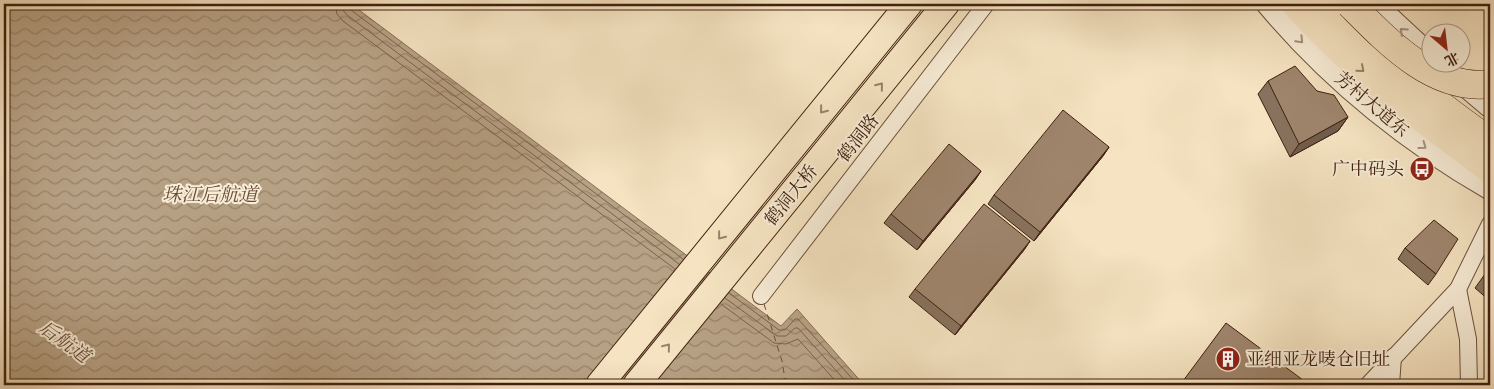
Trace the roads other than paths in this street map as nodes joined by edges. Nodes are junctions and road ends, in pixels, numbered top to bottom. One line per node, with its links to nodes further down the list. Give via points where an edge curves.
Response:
1 (909, 4): 20 (main road, 鹤洞大桥, one-way to 20)
2 (946, 4): 21 (main road, 鹤洞大桥, one-way to 2)
3 (986, 4): 18 (street, 鹤洞路)
4 (1267, 4): 15 (street, 芳村大道东, one-way to 15, via 1305,45 1367,102 1444,161)
5 (1350, 4): 11 (highway, bridge, via 1424,68 1462,83)
6 (1375, 4): 8 (street, one-way to 6)
7 (1311, 10): 13 (highway, 芳村大道东, via 1350,31 1388,65); 14 (highway, 芳村大道东, one-way to 14, via 1339,51)
8 (1422, 48)
9 (1449, 72): 12 (street)
10 (1461, 72): 11 (street)
11 (1490, 86)
12 (1490, 107)
13 (1490, 142)
14 (1490, 169)
15 (1490, 189)
16 (1490, 224): 17 (street)
17 (1458, 289): 19 (street); 24 (street, via 1468,339)
18 (761, 296)
19 (1393, 357): 22 (street); 23 (street)
20 (599, 385)
21 (636, 385)
22 (1368, 385)
23 (1390, 385)
24 (1469, 385)

